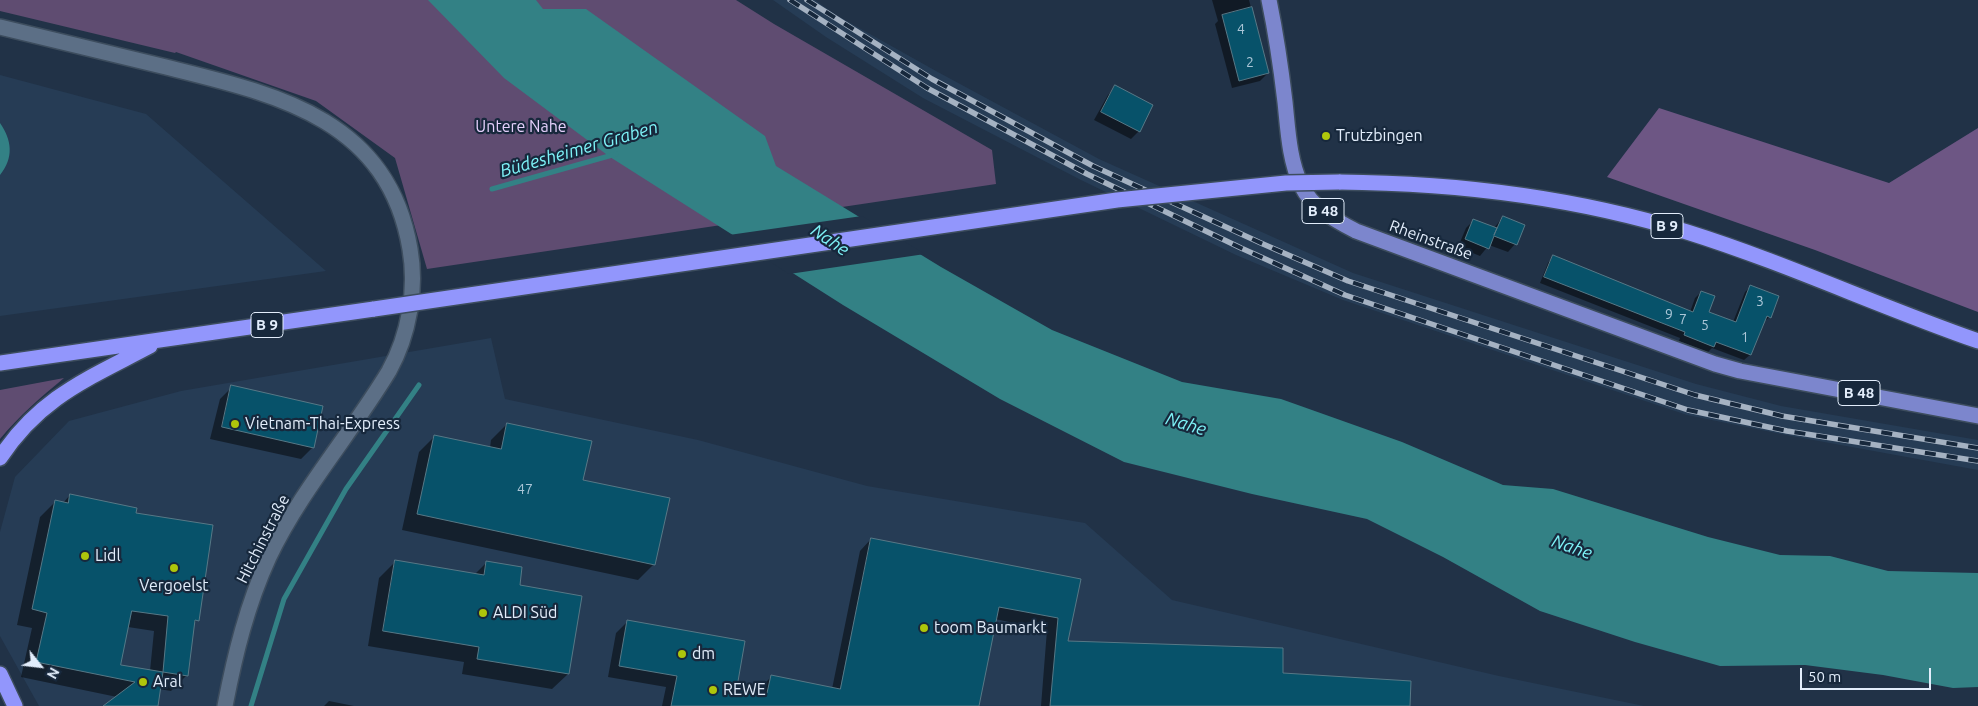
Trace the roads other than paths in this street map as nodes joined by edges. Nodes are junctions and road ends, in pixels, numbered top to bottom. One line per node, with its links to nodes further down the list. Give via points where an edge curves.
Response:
1 (1269, 0): 6 (main road, Rheinstraße / B 48, via 1277,35 1291,157 1302,186 1331,218 1356,231 1715,364)
2 (0, 27): 10 (street, Hitchinstraße, via 247,87 288,102 319,117 361,149 384,179 402,216 408,236 412,277 408,316 401,342 390,368 270,554 253,594 235,653)
3 (160, 341): 4 (highway, B 9, bridge, via 1117,200 1339,182 1427,184 1488,190 1632,217 1742,250); 5 (highway, B 9); 7 (highway, via 60,395 26,424)
4 (1978, 341)
5 (0, 364)
6 (1978, 416)
7 (0, 458)
8 (0, 674): 9 (highway)
9 (14, 706)
10 (225, 706)

